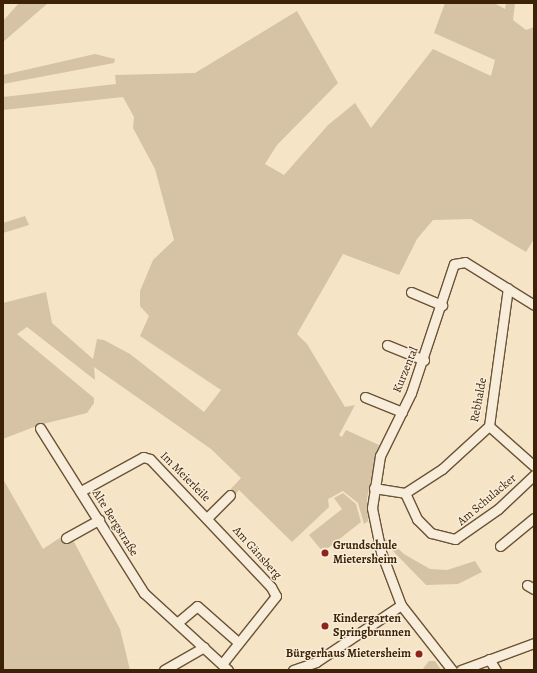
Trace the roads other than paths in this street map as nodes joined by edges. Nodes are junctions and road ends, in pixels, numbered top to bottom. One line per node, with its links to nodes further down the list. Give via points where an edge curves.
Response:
1 (508, 288): 3 (street, Kurzental, via 465,262 459,262 451,272); 4 (street); 9 (street, Rebhalde)
2 (411, 292): 3 (street)
3 (442, 305): 6 (street, Kurzental)
4 (534, 305)
5 (387, 345): 6 (street)
6 (424, 360): 8 (street, Kurzental)
7 (365, 397): 8 (street)
8 (402, 412): 13 (street, Kurzental, via 380,456)
9 (489, 426): 11 (street); 15 (street, Rebhalde, via 442,468)
10 (40, 428): 14 (street, Alte Bergstraße)
11 (534, 466)
12 (534, 475): 15 (street, Am Schulacker, via 498,509 456,539 431,533 416,519)
13 (374, 488): 15 (street); 22 (street, Kurzental, via 373,519)
14 (81, 491): 17 (street, Im Meierleile, via 144,457 157,462); 19 (street, Alte Bergstraße)
15 (405, 493)
16 (230, 495): 17 (street)
17 (208, 517): 24 (street, Am Gänsberg, via 276,596)
18 (534, 518): 21 (street)
19 (99, 520): 20 (street); 23 (street, Alte Bergstraße, via 144,593)
20 (66, 538)
21 (500, 546)
22 (401, 605): 30 (street, via 316,662); 31 (street)
23 (177, 623): 24 (street, via 197,606); 26 (street, Alte Bergstraße)
24 (238, 642): 28 (street, Am Gänsberg)
25 (534, 643): 27 (street)
26 (204, 647): 28 (street, Alte Bergstraße); 29 (street)
27 (489, 659): 32 (street); 33 (street)
28 (225, 668)
29 (164, 670)
30 (293, 670)
31 (452, 670)
32 (461, 670)
33 (496, 670)

